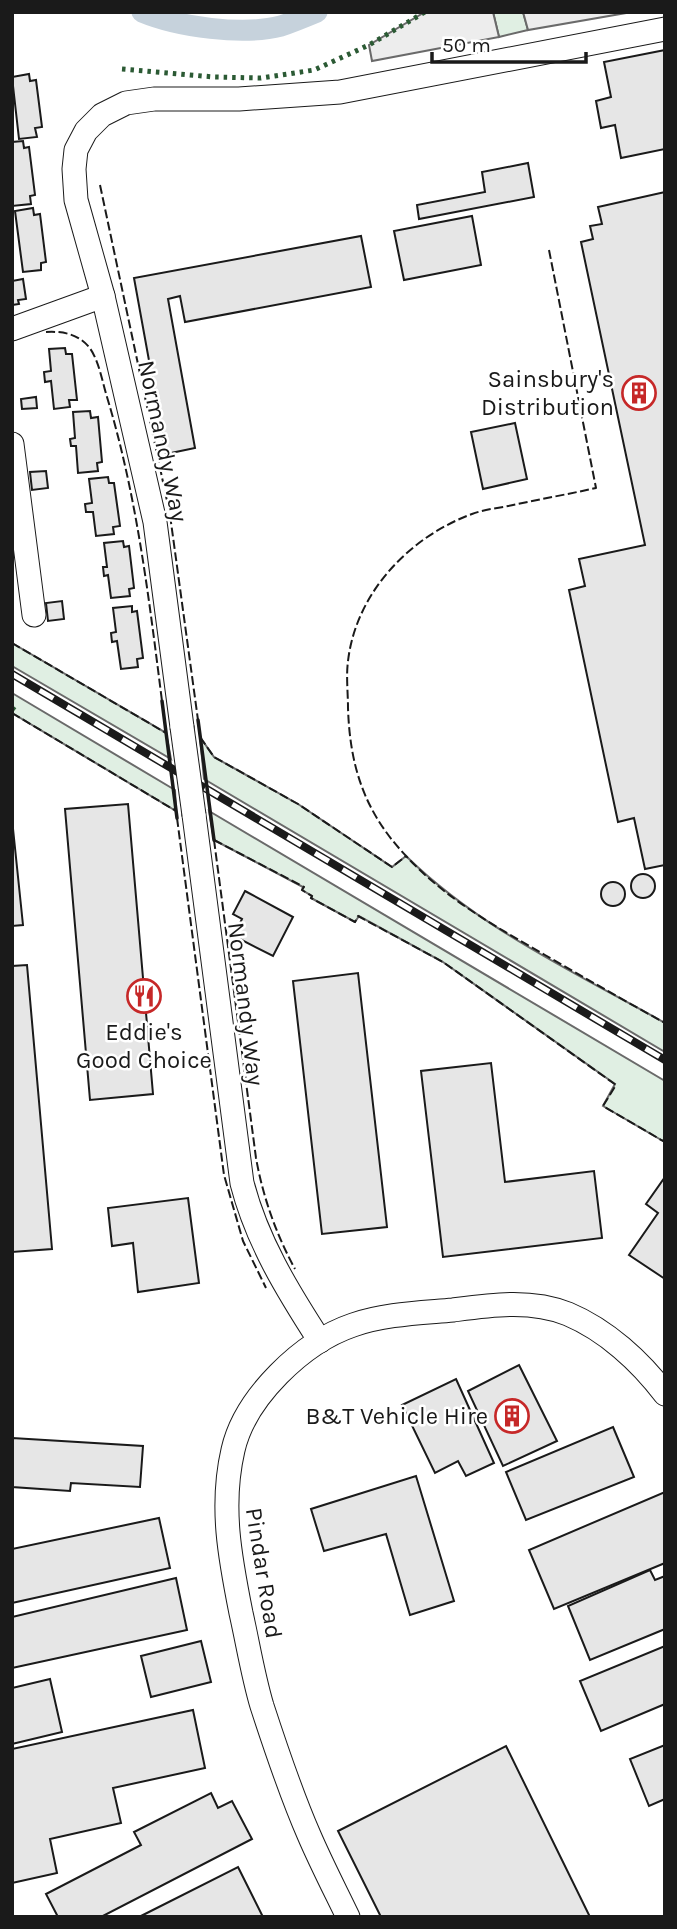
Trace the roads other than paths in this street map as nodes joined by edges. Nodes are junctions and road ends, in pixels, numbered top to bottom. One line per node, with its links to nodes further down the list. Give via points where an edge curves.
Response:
1 (665, 29): 2 (street, Normandy Way, via 340,92 126,103 102,115 76,150 76,200)
2 (103, 296): 3 (street); 6 (street, Normandy Way, bridge, via 155,522 242,1182 276,1270)
3 (12, 329)
4 (13, 455): 5 (street)
5 (34, 615)
6 (320, 1340): 7 (street, Pindar Road, via 376,1319 536,1305 568,1314 607,1337 650,1374); 8 (street, Pindar Road, via 283,1370 251,1409 233,1447 226,1515 231,1565 262,1705 308,1834)
7 (665, 1394)
8 (348, 1917)

